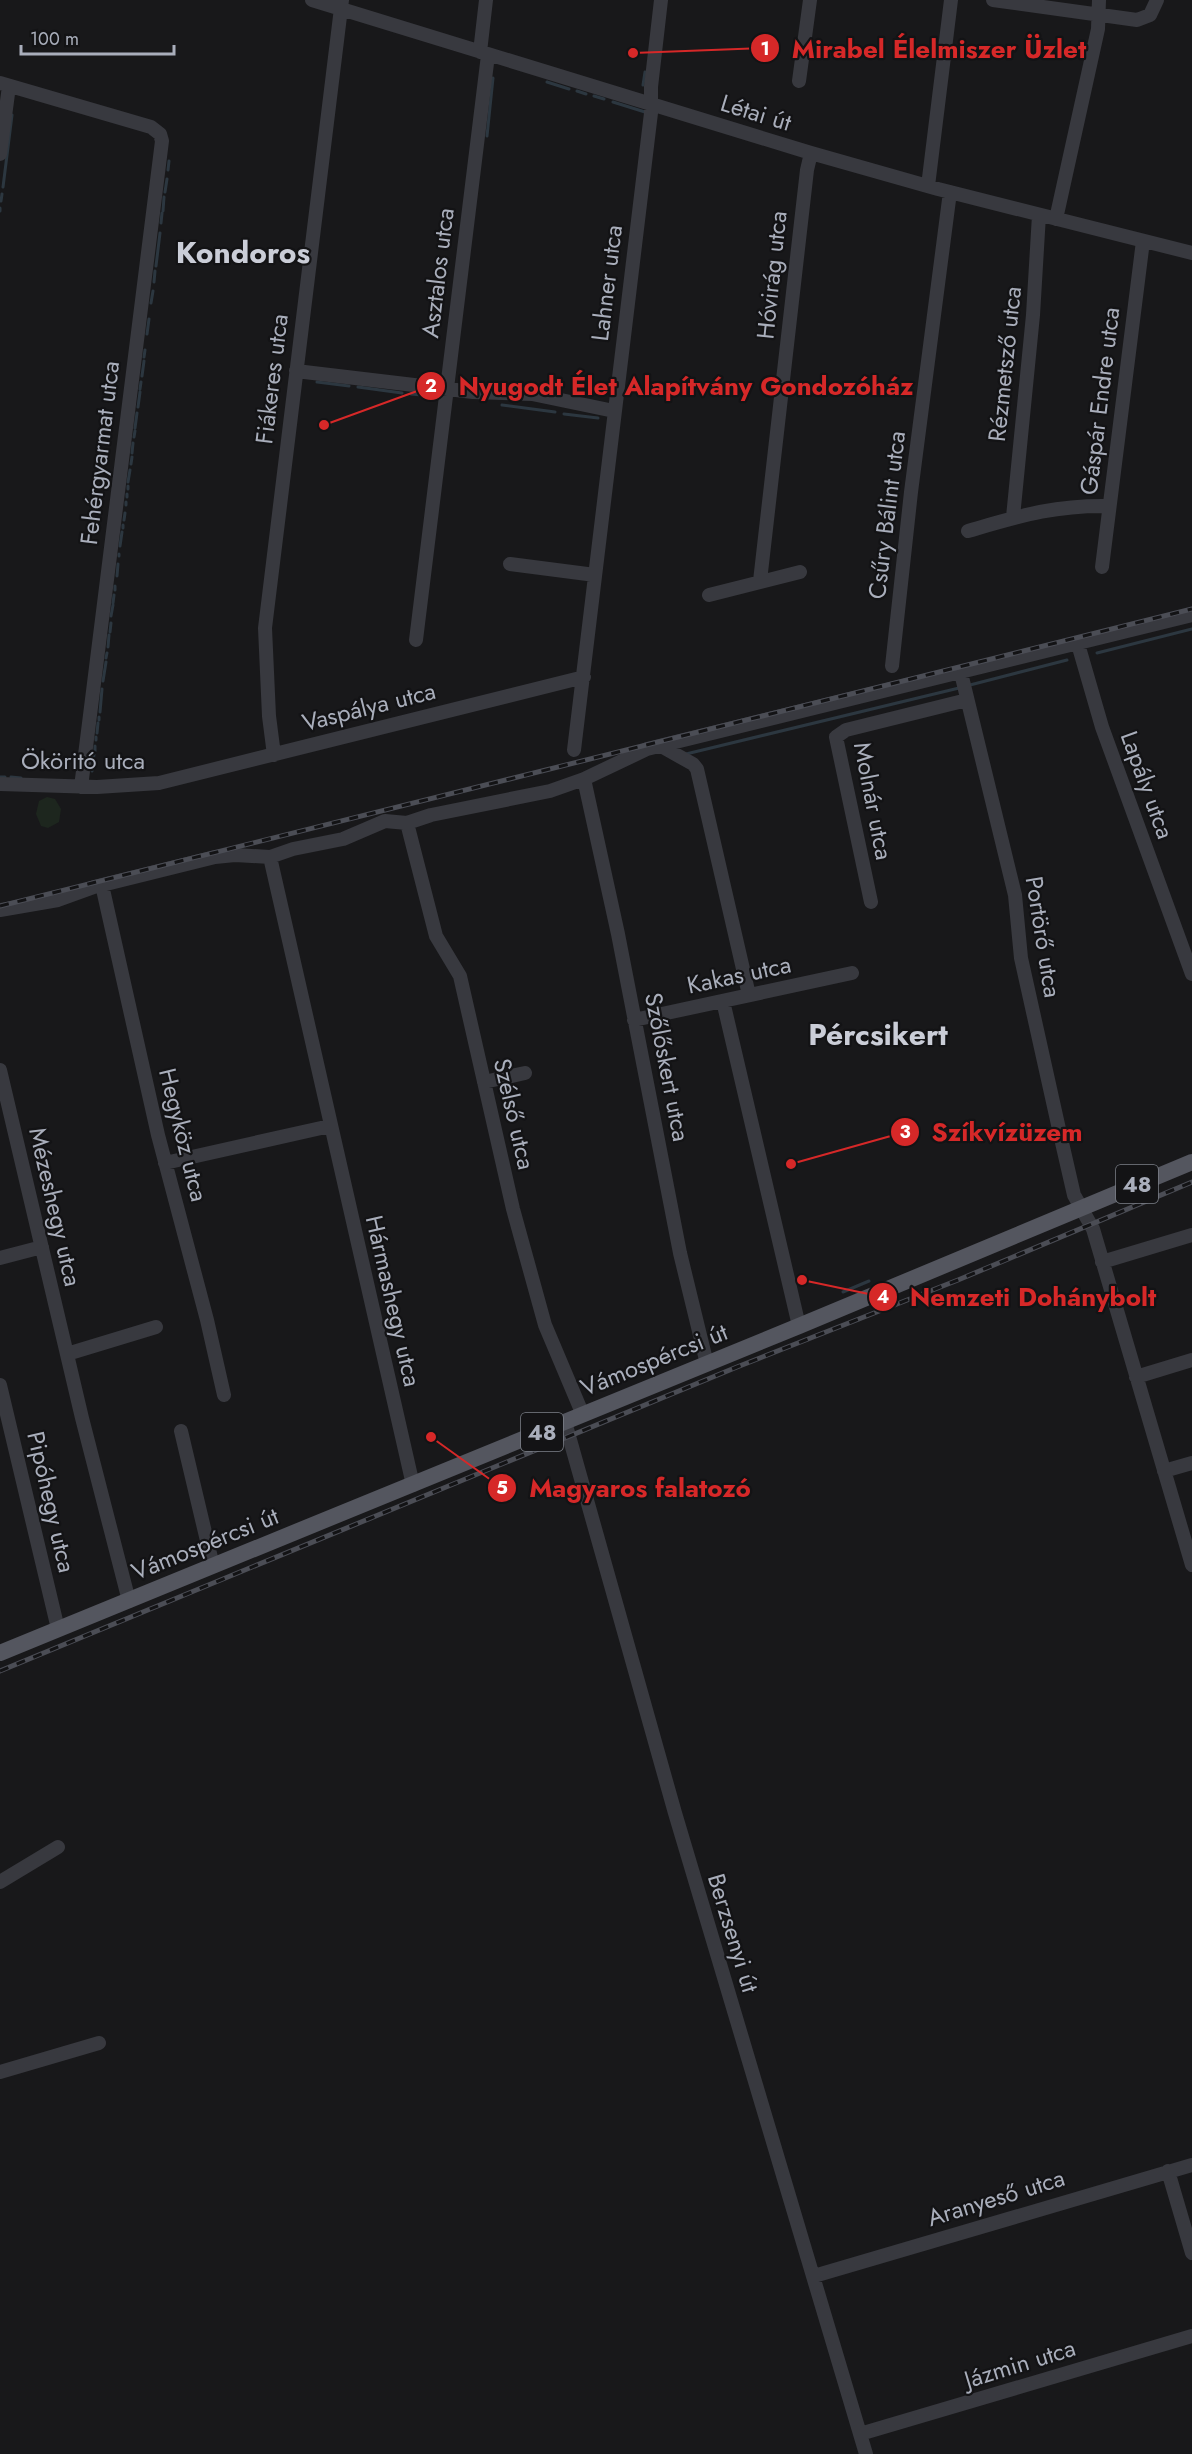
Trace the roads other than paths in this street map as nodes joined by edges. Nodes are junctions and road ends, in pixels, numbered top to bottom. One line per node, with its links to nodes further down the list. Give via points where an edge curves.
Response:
1 (312, 0): 9 (street, Létai út)
2 (486, 0): 11 (street, Asztalos utca)
3 (661, 0): 14 (street, Lahner utca)
4 (810, 0): 12 (street)
5 (951, 0): 17 (street)
6 (993, 0): 8 (street)
7 (1157, 0): 10 (street, via 1150,15 1137,20)
8 (1047, 3): 10 (street)
9 (341, 5): 11 (street, Létai út); 23 (street, Fiákeres utca)
10 (1100, 7): 20 (street)
11 (484, 53): 14 (street, Létai út); 24 (street, Asztalos utca)
12 (799, 81)
13 (4, 85): 15 (street); 48 (street, Fehérgyarmat utca, via 153,128 160,134 162,146)
14 (651, 105): 16 (street, Létai út); 25 (street, Lahner utca)
15 (0, 153)
16 (811, 153): 17 (street, Létai út); 33 (street, Hóvirág utca)
17 (928, 186): 18 (street, Létai út)
18 (950, 192): 19 (street, Létai út); 38 (street, Csűry Bálint utca)
19 (1039, 215): 20 (street, Létai út); 27 (street, Rézmetsző utca)
20 (1056, 219): 21 (street, Létai út)
21 (1143, 241): 22 (street, Létai út); 26 (street, Gáspár Endre utca)
22 (1192, 253)
23 (296, 371): 24 (street); 44 (street, Fiákeres utca, via 265,628)
24 (446, 389): 25 (street, via 532,394); 36 (street, Asztalos utca)
25 (614, 411): 32 (street, Lahner utca)
26 (1109, 506): 27 (street, via 1064,507); 30 (street, Gáspár Endre utca)
27 (1012, 518): 28 (street)
28 (968, 531)
29 (510, 564): 32 (street)
30 (1102, 567)
31 (800, 572): 33 (street)
32 (595, 575): 40 (street, Lahner utca)
33 (760, 581): 34 (street)
34 (709, 595)
35 (1192, 615): 37 (street)
36 (416, 640)
37 (1078, 644): 39 (street); 55 (street, Lapály utca, via 1102,727)
38 (892, 666)
39 (961, 673): 41 (street, Portörő utca); 42 (street)
40 (584, 677): 43 (street, Lahner utca); 44 (street, Vaspálya utca)
41 (967, 700): 52 (street, Molnár utca, via 846,730 836,737); 65 (street, Portörő utca, via 1015,895 1020,953 1041,1052 1074,1195)
42 (661, 746): 45 (street, via 634,754); 56 (street, via 697,769)
43 (574, 750)
44 (274, 755): 46 (street, Vaspálya utca)
45 (584, 779): 49 (street, via 550,791 437,813); 58 (street, Szőlőskert utca)
46 (165, 781): 48 (street, Ököritó utca)
47 (0, 784): 48 (street, Ököritó utca)
48 (81, 787)
49 (407, 824): 50 (street, via 380,822 343,839); 61 (street, Szélső utca, via 435,936 460,976)
50 (270, 857): 51 (street, via 227,855); 62 (street, Hármashegy utca)
51 (102, 885): 53 (street, via 58,900); 64 (street, Hegyköz utca)
52 (871, 902)
53 (0, 910)
54 (852, 973): 56 (street, Kakas utca)
55 (1192, 974)
56 (749, 996): 57 (street, Kakas utca)
57 (723, 1001): 58 (street, Kakas utca); 70 (street)
58 (634, 1020): 74 (street, Szőlőskert utca, via 680,1253)
59 (0, 1070): 67 (street, Mézeshegy utca)
60 (525, 1073): 61 (street)
61 (484, 1082): 78 (street, Szélső utca, via 542,1314)
62 (330, 1126): 64 (street); 83 (street, Hármashegy utca)
63 (1192, 1162): 65 (main road, Vámospércsi út / 48)
64 (165, 1163): 77 (street, Hegyköz utca)
65 (1082, 1207): 69 (street, Portörő utca); 70 (main road, Vámospércsi út / 48)
66 (1192, 1235): 69 (street)
67 (42, 1247): 68 (street); 72 (street, Mézeshegy utca)
68 (0, 1258)
69 (1102, 1262): 75 (street, Portörő utca)
70 (800, 1326): 74 (main road, Vámospércsi út / 48)
71 (156, 1327): 72 (street)
72 (67, 1354): 86 (street, Mézeshegy utca)
73 (1192, 1360): 75 (street)
74 (707, 1364): 78 (main road, Vámospércsi út / 48)
75 (1136, 1377): 82 (street, Portörő utca)
76 (0, 1385): 87 (street, Pipóhegy utca)
77 (224, 1395)
78 (583, 1415): 79 (main road, Vámospércsi út / 48)
79 (565, 1422): 83 (main road, Vámospércsi út / 48); 96 (street, Berzsenyi út, via 678,1825)
80 (181, 1431): 85 (street)
81 (1192, 1463): 82 (street)
82 (1164, 1471): 84 (street, Portörő utca)
83 (413, 1485): 85 (main road, Vámospércsi út / 48)
84 (1192, 1565)
85 (213, 1566): 86 (main road, Vámospércsi út / 48)
86 (129, 1601): 87 (main road, Vámospércsi út / 48)
87 (58, 1629): 88 (main road, Vámospércsi út / 48)
88 (0, 1653)
89 (58, 1847): 90 (street)
90 (0, 1882)
91 (99, 2043): 92 (street)
92 (0, 2072)
93 (1192, 2165): 94 (street, Aranyeső utca)
94 (1168, 2171): 95 (street); 96 (street, Aranyeső utca)
95 (1192, 2253)
96 (814, 2276): 98 (street, Berzsenyi út)
97 (1192, 2336): 98 (street, Jázmin utca)
98 (860, 2434): 99 (street, Berzsenyi út)
99 (866, 2454)

